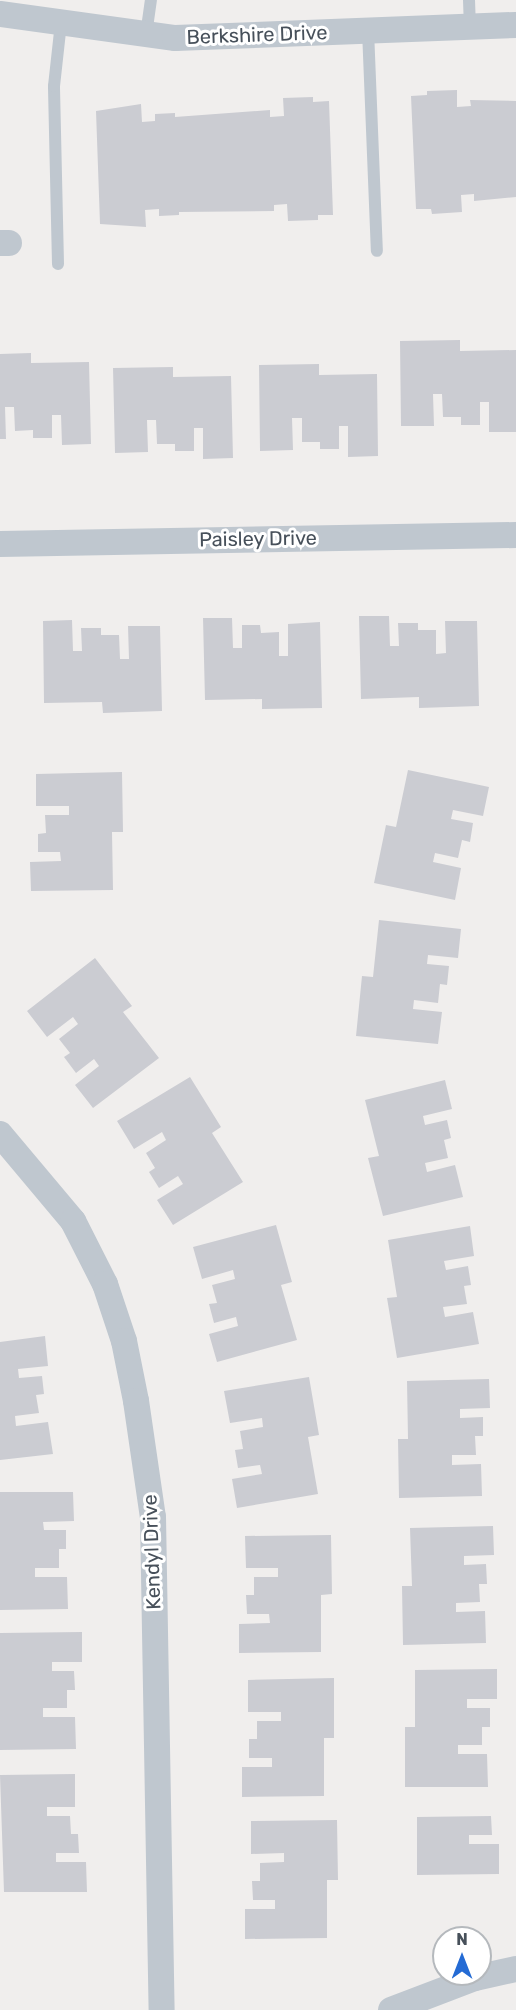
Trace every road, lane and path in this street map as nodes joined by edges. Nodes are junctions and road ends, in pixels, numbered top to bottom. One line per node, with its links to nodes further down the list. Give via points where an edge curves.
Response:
1 (151, 0): 8 (lane)
2 (469, 0): 6 (lane)
3 (0, 14): 4 (street, Berkshire Drive)
4 (61, 23): 8 (street, Berkshire Drive); 10 (lane, via 54,86)
5 (516, 25): 6 (street, Berkshire Drive)
6 (470, 27): 7 (street, Berkshire Drive)
7 (368, 30): 8 (street, Berkshire Drive, via 184,38); 9 (lane)
8 (146, 34)
9 (377, 251)
10 (58, 264)
11 (516, 535): 12 (street, Paisley Drive)
12 (0, 544)
13 (0, 1134): 15 (street, Kendyl Drive, via 29,1165 78,1232 105,1284 124,1341 136,1401 153,1517)
14 (516, 1969): 16 (street, via 476,1978)
15 (162, 2010)
16 (392, 2010)

